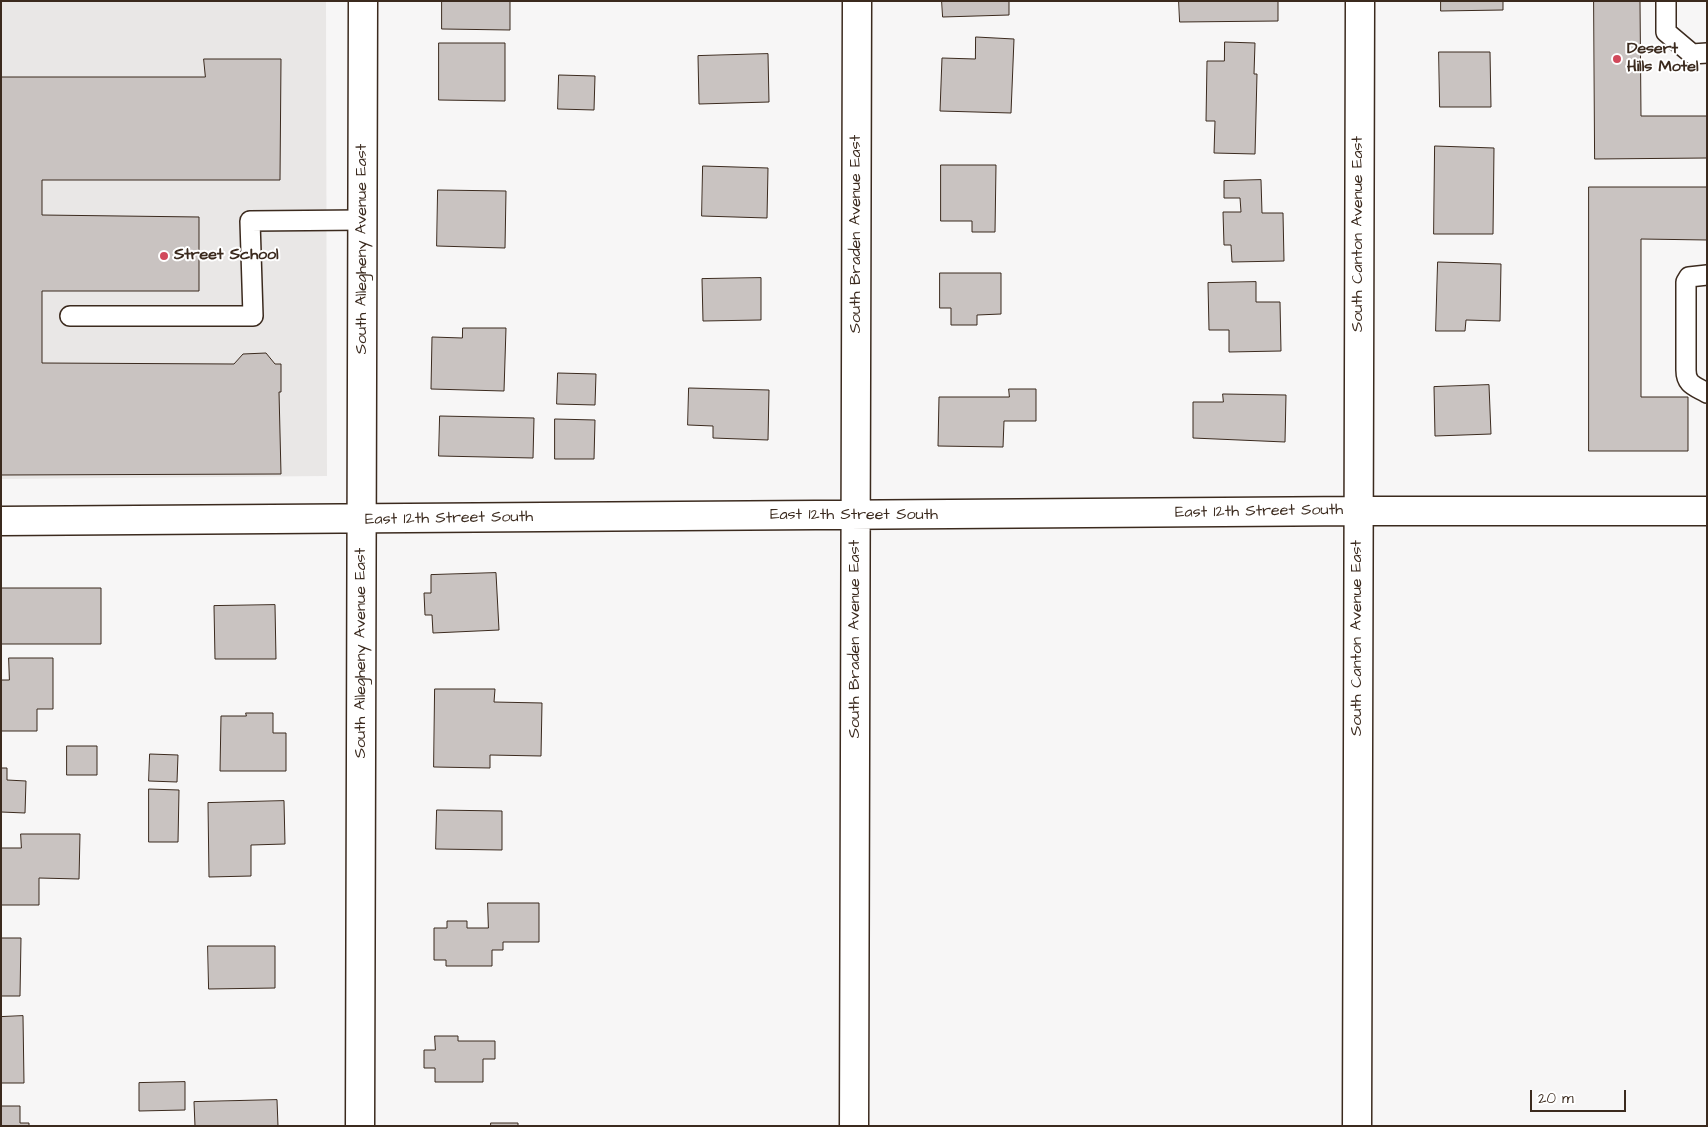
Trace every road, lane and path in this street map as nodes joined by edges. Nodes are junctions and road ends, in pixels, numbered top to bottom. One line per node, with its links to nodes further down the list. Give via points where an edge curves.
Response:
1 (363, 1): 6 (street, South Allegheny Avenue East)
2 (857, 1): 12 (street, South Braden Avenue East)
3 (1360, 1): 10 (street, South Canton Avenue East)
4 (1666, 1): 5 (lane, via 1666,32 1692,54)
5 (1707, 54)
6 (363, 220): 8 (lane, via 250,221 253,316); 13 (street, South Allegheny Avenue East)
7 (1707, 275): 9 (lane, via 1689,277 1686,282 1686,378)
8 (70, 316)
9 (1707, 393)
10 (1358, 511): 11 (street, East 12th Street South); 12 (street, East 12th Street South); 17 (street, South Canton Avenue East)
11 (1707, 511)
12 (856, 515): 13 (street, East 12th Street South); 16 (street, South Braden Avenue East)
13 (362, 520): 14 (street, East 12th Street South); 15 (street, South Allegheny Avenue East)
14 (1, 522)
15 (360, 1126)
16 (854, 1126)
17 (1357, 1126)

